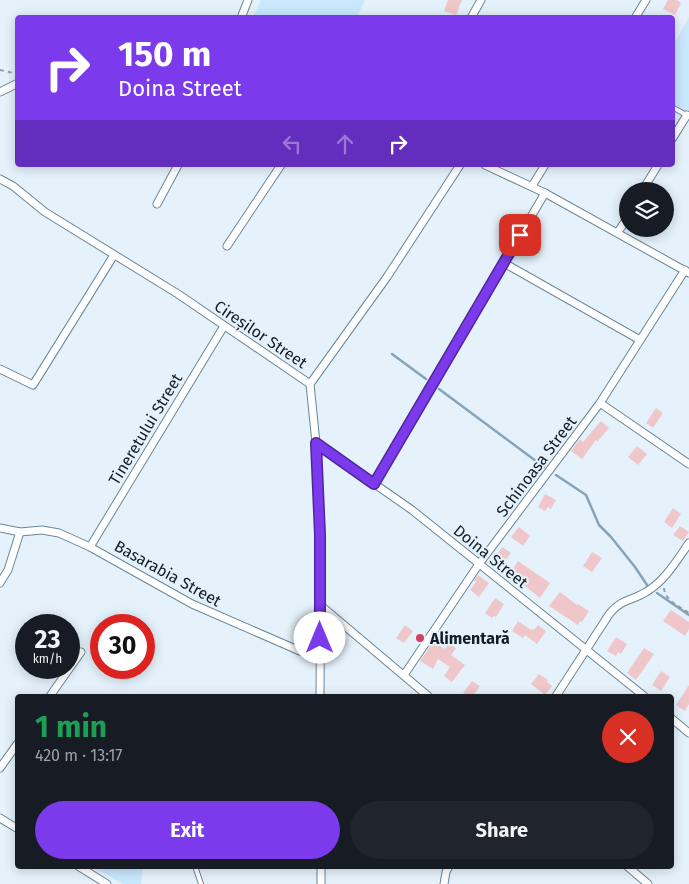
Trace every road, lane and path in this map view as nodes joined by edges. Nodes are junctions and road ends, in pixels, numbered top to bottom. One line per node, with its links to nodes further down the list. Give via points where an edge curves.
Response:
1 (248, 0): 4 (street)
2 (481, 0): 5 (street)
3 (646, 0): 6 (street)
4 (242, 15)
5 (473, 15)
6 (637, 15)
7 (0, 70): 8 (path)
8 (15, 73)
9 (15, 84): 10 (street)
10 (0, 92)
11 (675, 109): 12 (lane)
12 (688, 116): 13 (street)
13 (675, 136)
14 (177, 167): 24 (street)
15 (280, 167): 26 (street)
16 (459, 167): 33 (street, Cireșilor Street, via 387,277)
17 (489, 167): 22 (street)
18 (544, 167): 22 (street)
19 (657, 167): 21 (street)
20 (0, 179): 27 (street, Cireșilor Street)
21 (648, 182)
22 (532, 186): 23 (street)
23 (545, 193): 25 (street); 28 (street)
24 (158, 204)
25 (618, 232): 29 (street)
26 (227, 246)
27 (114, 255): 30 (street, Cireșilor Street); 32 (street, via 33,385)
28 (504, 263): 31 (street); 37 (street)
29 (687, 271): 31 (street, Schinoasa Street)
30 (224, 326): 33 (street, Cireșilor Street); 41 (street, Tineretului Street)
31 (640, 340): 34 (street, Schinoasa Street)
32 (0, 368)
33 (310, 384): 35 (street)
34 (600, 403): 36 (street); 42 (street, Schinoasa Street)
35 (316, 443): 37 (street, Doina Street); 45 (street)
36 (689, 464)
37 (374, 484): 42 (street, Doina Street)
38 (0, 528): 39 (street, Basarabia Street)
39 (20, 532): 41 (street, Basarabia Street, via 42,530 59,533); 44 (street, via 8,570)
40 (689, 542): 43 (street)
41 (90, 546): 49 (street, Basarabia Street, via 192,604 300,651)
42 (479, 564): 47 (street, Doina Street); 50 (street, Schinoasa Street)
43 (666, 576): 46 (path, via 664,593); 47 (street, via 646,593 617,605)
44 (0, 583)
45 (320, 605): 49 (street); 50 (street)
46 (689, 613)
47 (585, 649): 54 (street); 55 (street, Doina Street)
48 (81, 652): 51 (street)
49 (320, 655): 52 (street)
50 (404, 675): 53 (street)
51 (51, 694)
52 (320, 694)
53 (426, 694)
54 (557, 694)
55 (641, 694)
56 (674, 720): 57 (street)
57 (689, 733)
58 (15, 747): 59 (street)
59 (0, 768)
60 (0, 818): 61 (street)
61 (15, 827)
62 (83, 869): 67 (street)
63 (196, 869): 68 (lane)
64 (320, 869): 69 (street)
65 (448, 869): 70 (street)
66 (630, 869): 71 (street)
67 (107, 884)
68 (201, 884)
69 (320, 884)
70 (444, 884)
71 (648, 884)

